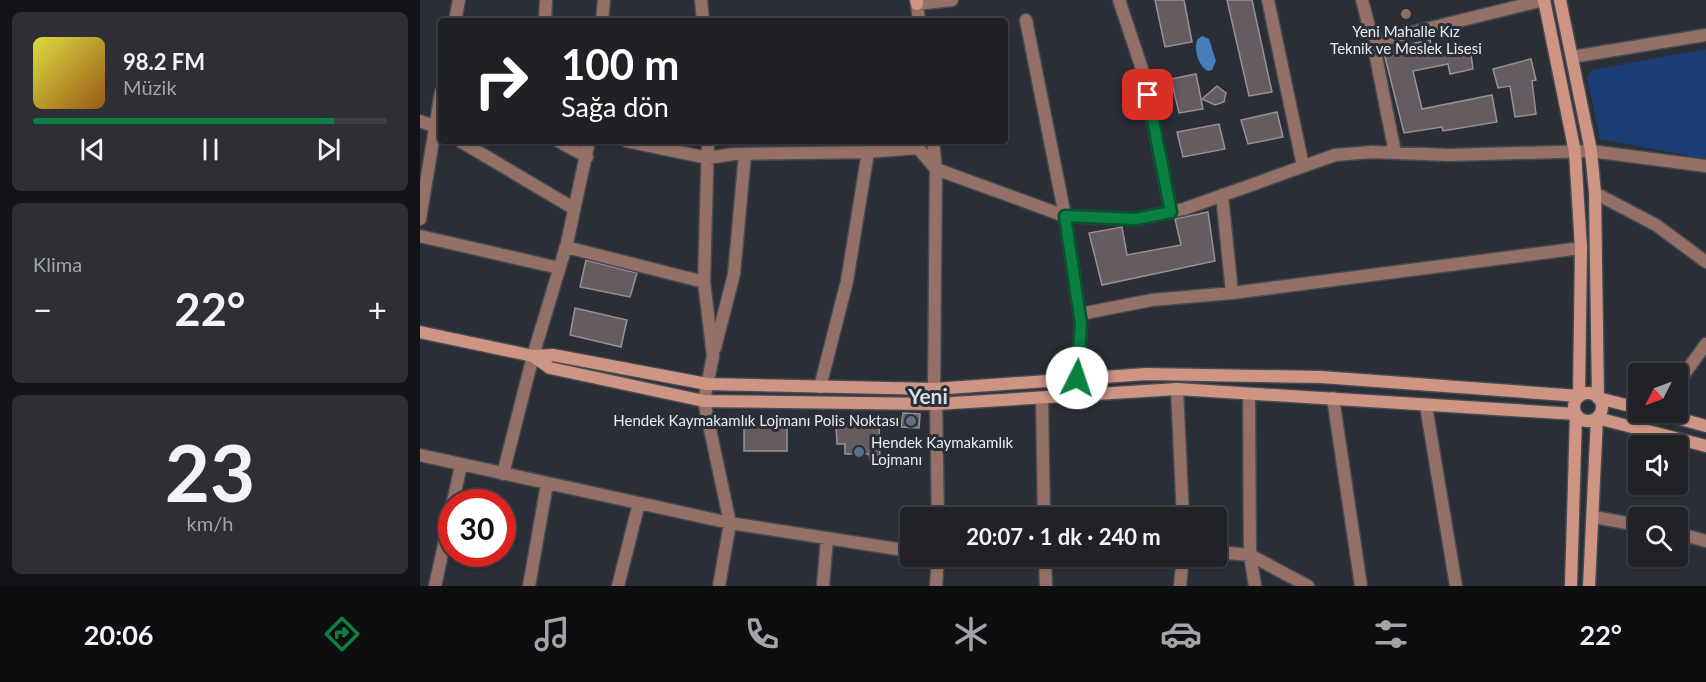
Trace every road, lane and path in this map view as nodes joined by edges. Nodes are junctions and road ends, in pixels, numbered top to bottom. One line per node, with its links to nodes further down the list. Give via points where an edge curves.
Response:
1 (459, 0): 12 (street)
2 (546, 0): 13 (street)
3 (604, 0): 14 (street)
4 (701, 0): 15 (street)
5 (952, 0): 11 (street)
6 (1119, 0): 42 (street, via 1143,72)
7 (1268, 0): 36 (street)
8 (1362, 0): 19 (street)
9 (1544, 0): 19 (street); 31 (main road)
10 (1560, 0): 20 (main road)
11 (916, 1): 16 (street)
12 (455, 18)
13 (545, 18)
14 (602, 18)
15 (703, 18)
16 (919, 18)
17 (1026, 20): 43 (street)
18 (1706, 34): 20 (street)
19 (1373, 42): 32 (street)
20 (1572, 57): 29 (main road)
21 (420, 121): 22 (street)
22 (438, 127): 44 (street)
23 (465, 144): 41 (street)
24 (563, 144): 34 (street)
25 (589, 144): 34 (street)
26 (640, 144): 35 (street)
27 (708, 144): 35 (street)
28 (933, 144): 38 (street)
29 (1591, 151): 31 (street); 37 (street); 39 (main road)
30 (868, 152): 33 (street); 38 (street, via 918,148); 60 (street, via 848,281)
31 (1575, 152): 32 (street); 47 (main road)
32 (1395, 153): 36 (street, via 1335,155)
33 (744, 154): 35 (street); 56 (street, via 734,274)
34 (587, 157): 41 (street)
35 (708, 158): 50 (street)
36 (1304, 166): 40 (street)
37 (1706, 166)
38 (936, 169): 43 (street); 61 (street)
39 (1595, 193): 48 (street, via 1656,225); 66 (main road)
40 (1221, 195): 42 (street); 51 (street)
41 (573, 208): 46 (street)
42 (1171, 212): 43 (street, via 1136,219)
43 (1065, 216): 52 (street)
44 (420, 219)
45 (420, 236): 49 (street)
46 (566, 248): 49 (street); 50 (street)
47 (1581, 248): 51 (street); 64 (main road)
48 (1706, 262)
49 (559, 268): 55 (street)
50 (704, 282): 56 (street)
51 (1232, 293): 52 (street, via 1152,300)
52 (1080, 315): 58 (street)
53 (420, 332): 55 (main road)
54 (1706, 344): 57 (street)
55 (533, 356): 59 (main road, via 553,355); 68 (main road, via 550,368); 79 (street)
56 (713, 356): 59 (street)
57 (1688, 369)
58 (1077, 378): 61 (main road); 64 (main road, via 1146,374 1321,377)
59 (707, 384): 60 (main road); 68 (street)
60 (820, 387): 61 (main road)
61 (934, 389): 69 (street)
62 (1177, 389): 63 (main road); 67 (main road); 85 (street)
63 (1249, 395): 65 (main road); 94 (street)
64 (1579, 396): 66 (main road, via 1591,394); 72 (main road, via 1574,403)
65 (1333, 398): 70 (main road); 109 (street)
66 (1598, 398): 71 (main road); 73 (main road, via 1601,406)
67 (1042, 399): 69 (main road); 84 (street)
68 (704, 401): 69 (main road); 87 (street)
69 (936, 404): 83 (street)
70 (1426, 406): 72 (main road); 110 (street)
71 (1628, 406)
72 (1576, 414): 73 (main road, via 1583,420); 111 (main road)
73 (1597, 418): 76 (main road); 86 (main road)
74 (1688, 421): 75 (main road)
75 (1706, 426)
76 (1706, 446)
77 (420, 455): 78 (street)
78 (461, 465): 79 (street); 81 (street)
79 (503, 474): 80 (street)
80 (547, 484): 82 (street); 100 (street)
81 (456, 489)
82 (639, 503): 87 (street); 101 (street)
83 (938, 507)
84 (1044, 507)
85 (1182, 507)
86 (1594, 517): 88 (street); 112 (main road)
87 (730, 523): 90 (street); 102 (street)
88 (1628, 523)
89 (1688, 536): 91 (street)
90 (827, 538): 92 (street); 103 (street)
91 (1706, 541)
92 (900, 549)
93 (1227, 553): 94 (street)
94 (1250, 555): 107 (street); 108 (street)
95 (439, 567): 99 (street)
96 (937, 567): 104 (street)
97 (1045, 567): 105 (street)
98 (1182, 567): 106 (street)
99 (435, 586)
100 (530, 586)
101 (618, 586)
102 (719, 586)
103 (823, 586)
104 (936, 586)
105 (1046, 586)
106 (1180, 586)
107 (1256, 586)
108 (1308, 586)
109 (1360, 586)
110 (1456, 586)
111 (1571, 586)
112 (1589, 586)

